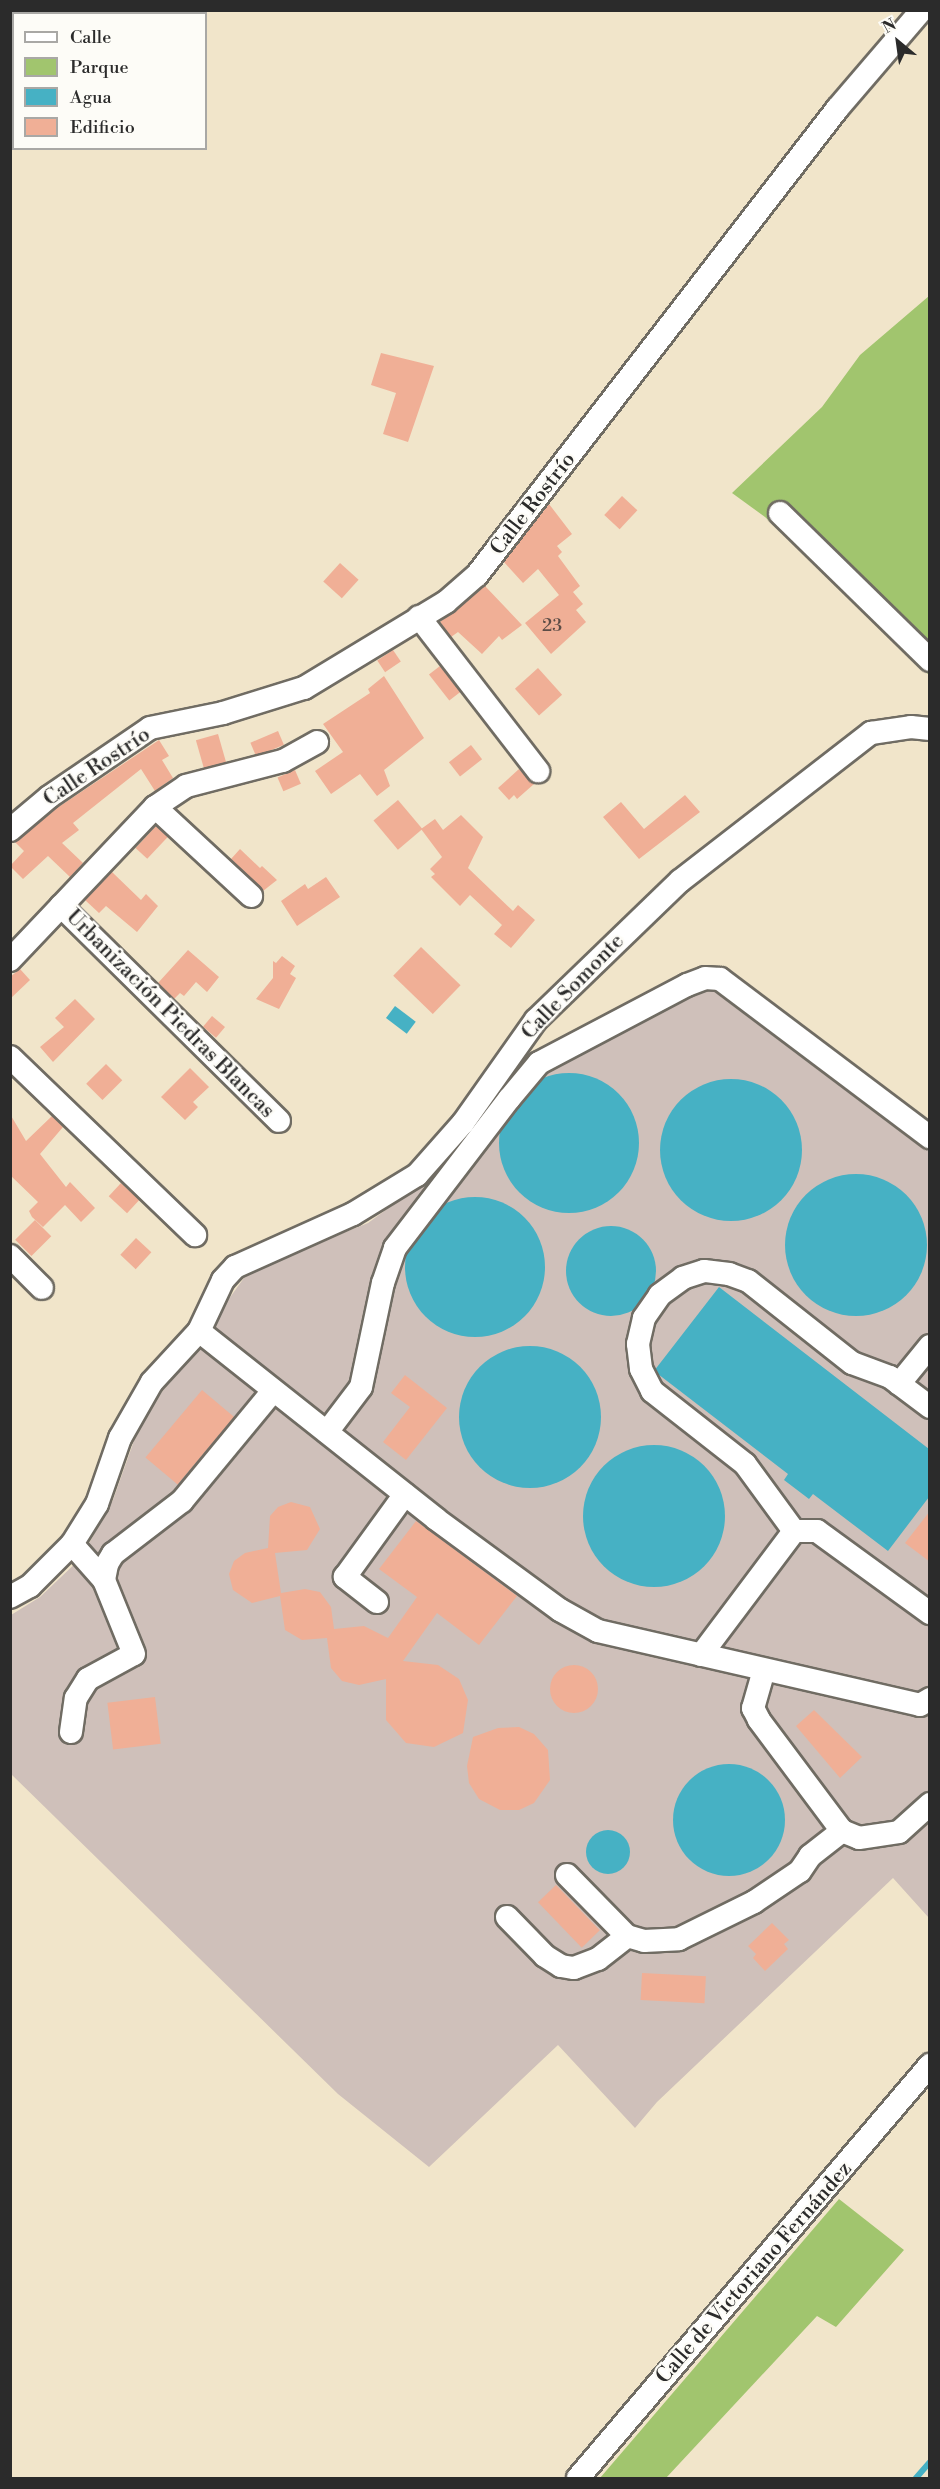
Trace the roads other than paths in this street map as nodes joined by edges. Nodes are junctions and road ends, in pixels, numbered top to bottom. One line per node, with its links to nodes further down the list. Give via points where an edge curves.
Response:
1 (922, 10): 3 (street, Calle Rostrío, via 837,109 477,575 446,602)
2 (780, 513): 4 (street)
3 (419, 617): 7 (street); 9 (street, Calle Rostrío, via 304,688 150,728 49,797)
4 (930, 660)
5 (930, 729): 19 (street, Calle Somonte, via 911,727 871,733 680,881 536,1020 463,1123 417,1175 353,1214 236,1267 223,1280)
6 (317, 742): 8 (street, Urbanización Piedras Blancas, via 283,761 186,786)
7 (538, 771)
8 (155, 807): 10 (street); 11 (street, Urbanización Piedras Blancas)
9 (10, 830)
10 (251, 896)
11 (61, 906): 12 (street, Urbanización Piedras Blancas); 14 (street, Urbanización Piedras Blancas)
12 (10, 960)
13 (10, 1057): 16 (street)
14 (279, 1121)
15 (930, 1137): 24 (street, via 720,979 705,978 687,984 539,1063 509,1099 395,1248 383,1283 361,1387)
16 (195, 1235)
17 (10, 1257): 18 (street)
18 (42, 1288)
19 (199, 1331): 22 (street); 27 (street, Calle Somonte, via 152,1382 120,1438 97,1504)
20 (930, 1346): 21 (street)
21 (899, 1384): 23 (street); 26 (street, via 852,1363 748,1281 704,1271 683,1278 660,1295 644,1318 638,1344 641,1369 652,1391 745,1464)
22 (273, 1391): 24 (street); 28 (street, via 182,1501 113,1554 106,1563)
23 (930, 1407)
24 (327, 1432): 25 (street)
25 (405, 1494): 30 (street, via 345,1577); 32 (street, via 560,1610 598,1631)
26 (794, 1531): 31 (street, via 817,1532); 32 (street)
27 (72, 1544): 28 (street); 29 (street, Calle Somonte, via 30,1586)
28 (104, 1580): 35 (street, via 134,1654 88,1679 76,1698)
29 (10, 1597)
30 (377, 1602)
31 (930, 1613)
32 (701, 1655): 33 (street)
33 (764, 1670): 34 (street); 37 (street, via 753,1708)
34 (926, 1708)
35 (71, 1732)
36 (930, 1804): 37 (street, via 900,1832 859,1838)
37 (842, 1831): 40 (street, via 810,1856 800,1871 702,1931 658,1942)
38 (567, 1875): 40 (street)
39 (507, 1917): 40 (street, via 545,1956 561,1966 574,1968 598,1959)
40 (627, 1936)
41 (930, 2065): 42 (street, Calle de Victoriano Fernández)
42 (578, 2478)

